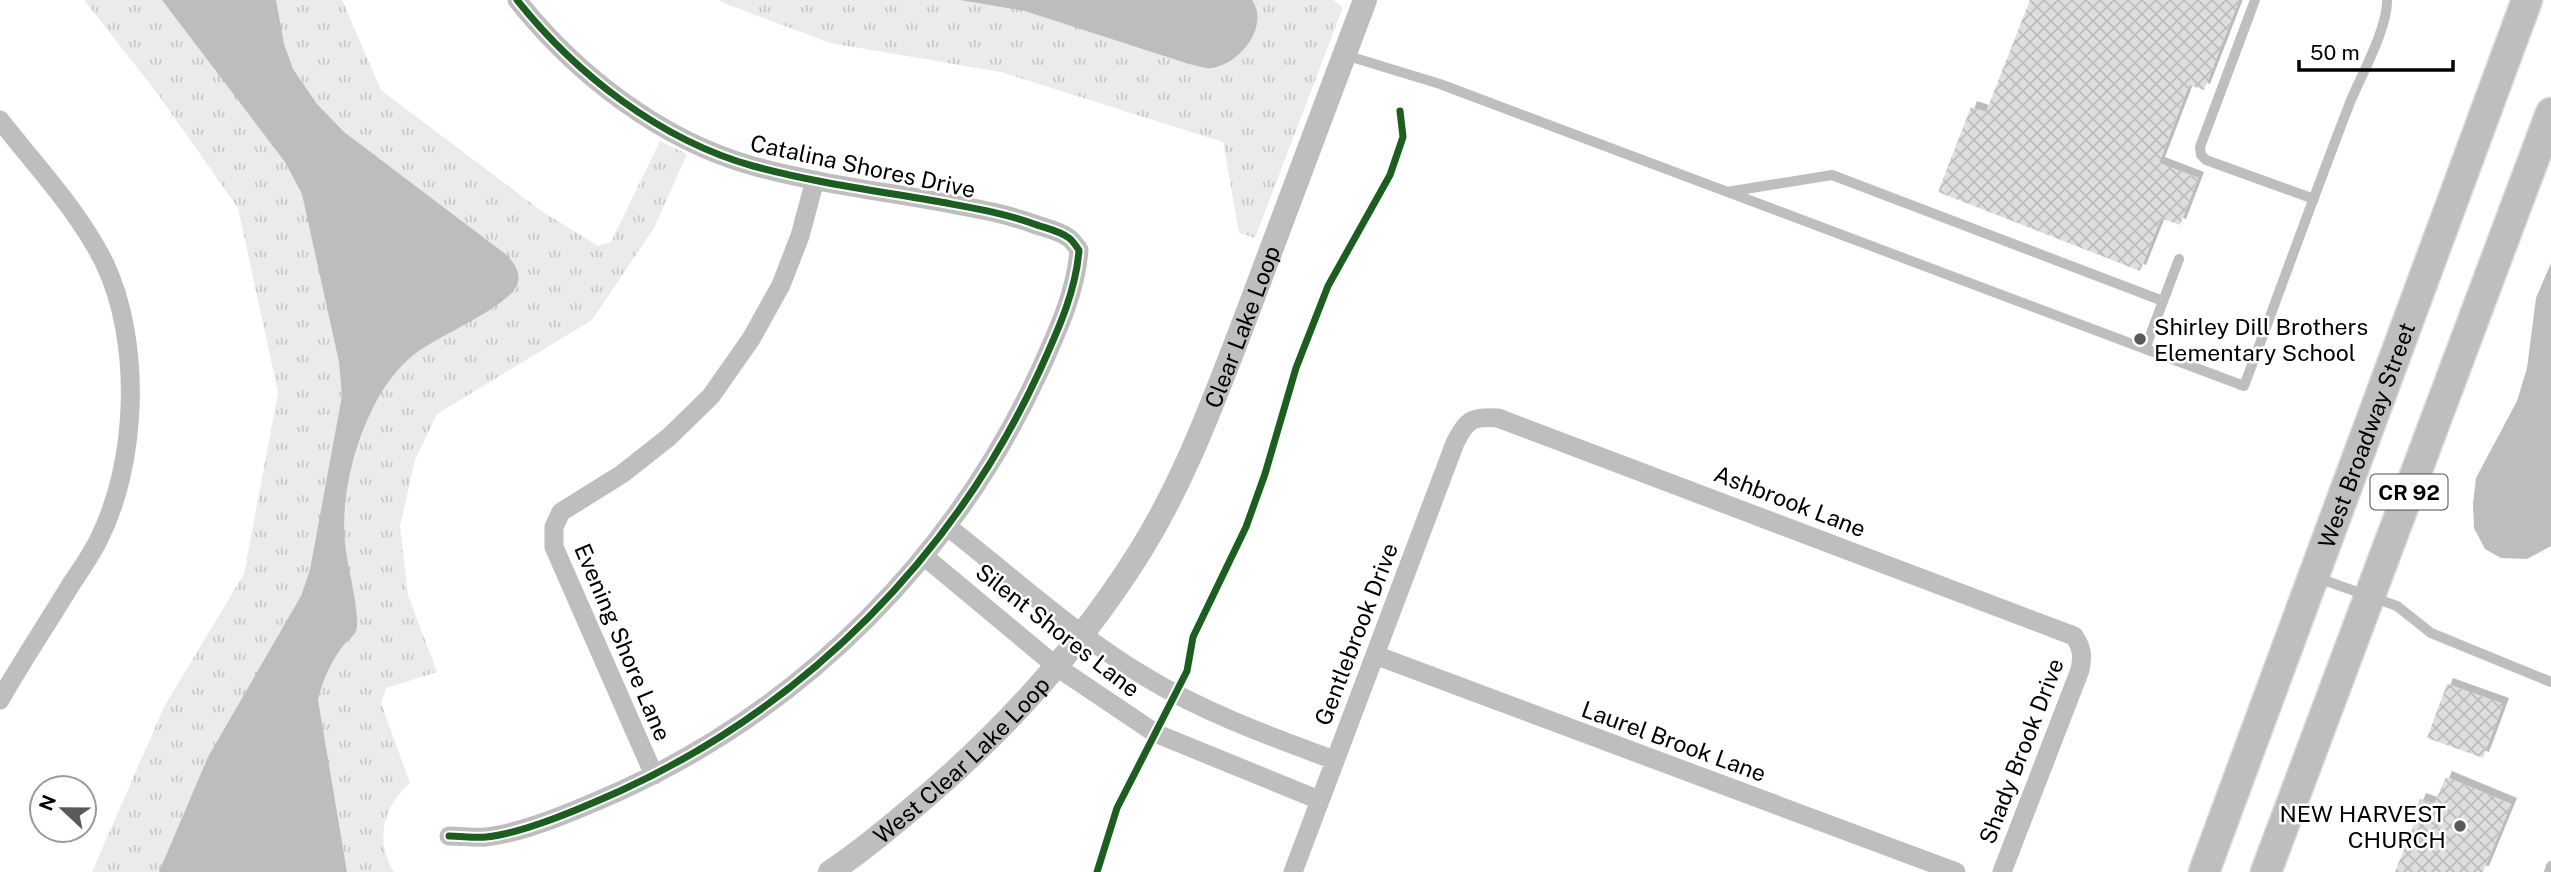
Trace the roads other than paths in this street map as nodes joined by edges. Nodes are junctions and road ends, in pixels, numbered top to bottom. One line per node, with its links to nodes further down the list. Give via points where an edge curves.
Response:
1 (517, 0): 9 (street, Catalina Shores Drive, via 580,67 672,131 752,165)
2 (1365, 0): 6 (street, Clear Lake Loop)
3 (2255, 0): 11 (lane, via 2200,147 2201,155)
4 (2527, 0): 18 (main road, West Broadway Street / CR 92)
5 (2387, 4): 11 (lane)
6 (1345, 55): 10 (lane, via 1440,84); 20 (street, Clear Lake Loop, via 1216,394 1177,482 1135,560)
7 (2551, 113): 19 (main road, CR 92)
8 (0, 120): 25 (street, via 82,224 104,263 125,337 129,414 126,458 98,542)
9 (815, 180): 16 (street, Catalina Shores Drive, via 1009,215 1068,237 1079,250 1077,272 1057,331 1028,396); 27 (street, Evening Shore Lane, via 781,285 711,396 622,474 561,512 554,527 554,547)
10 (1727, 192): 13 (lane, via 1832,175); 14 (lane)
11 (2314, 199): 14 (lane, via 2244,386)
12 (2179, 259): 13 (lane)
13 (2163, 301): 14 (lane)
14 (2146, 349)
15 (1475, 419): 21 (street, Ashbrook Lane, via 1498,418 2063,630); 22 (street, Gentlebrook Drive, via 1463,426 1455,443)
16 (948, 527): 17 (street); 20 (street, Silent Shores Lane)
17 (925, 556): 23 (street, Silent Shores Lane); 27 (street, via 871,617 775,701)
18 (2315, 576): 19 (lane); 35 (main road, West Broadway Street / CR 92)
19 (2370, 596): 24 (lane, via 2397,606 2431,633); 36 (main road, CR 92)
20 (1082, 634): 23 (street, West Clear Lake Loop); 26 (street, Silent Shores Lane, via 1144,677 1244,726)
21 (2081, 647): 34 (street, Shady Brook Drive, via 2080,670)
22 (1375, 655): 26 (street, Gentlebrook Drive); 33 (street, Laurel Brook Lane)
23 (1057, 667): 28 (street, Silent Shores Lane, via 1155,733); 31 (street, West Clear Lake Loop, via 986,743 932,792)
24 (2551, 682)
25 (0, 699)
26 (1334, 761): 28 (street, Gentlebrook Drive)
27 (654, 775): 29 (street, via 580,809 516,830 486,837)
28 (1319, 800): 32 (street, Gentlebrook Drive)
29 (449, 836)
30 (2551, 866): 37 (lane)
31 (830, 872)
32 (1293, 872)
33 (1956, 872)
34 (2002, 872)
35 (2204, 872)
36 (2266, 872)
37 (2549, 872)

